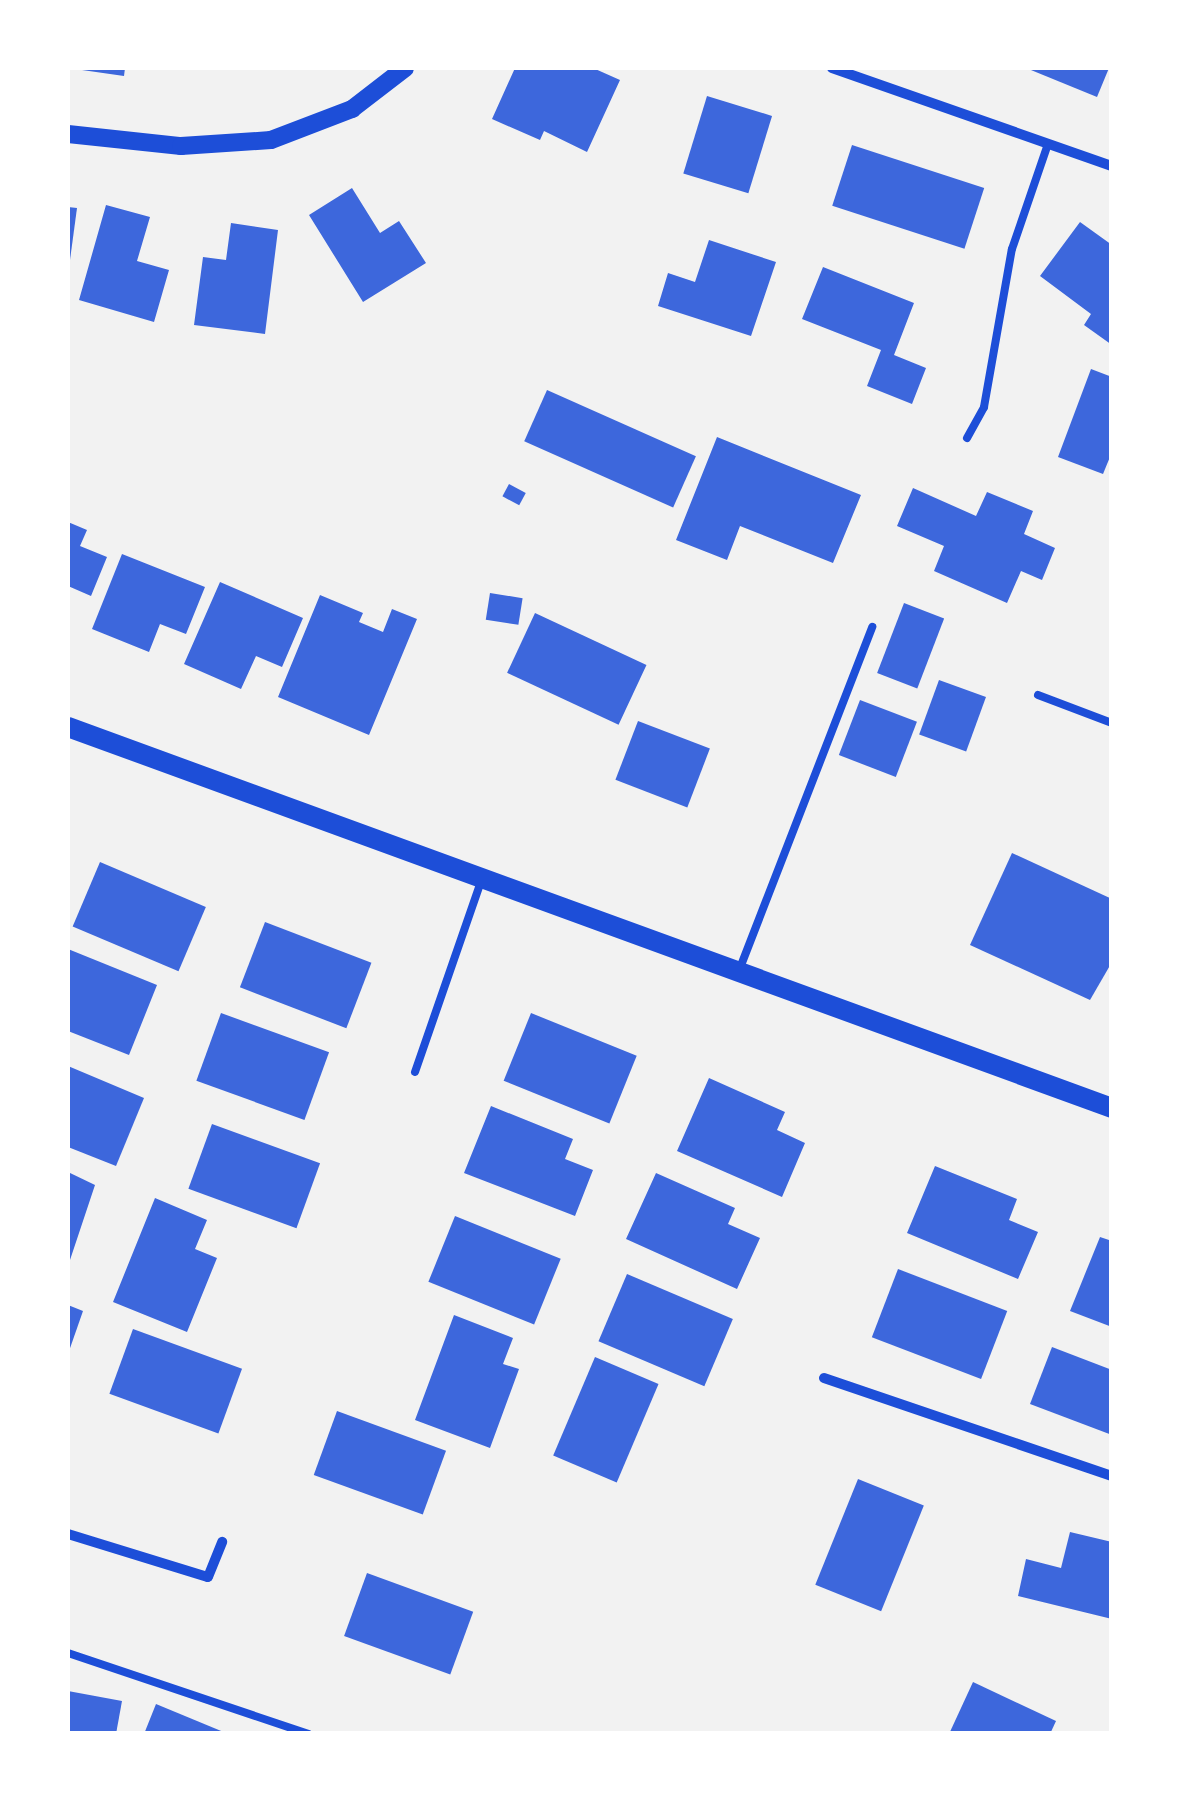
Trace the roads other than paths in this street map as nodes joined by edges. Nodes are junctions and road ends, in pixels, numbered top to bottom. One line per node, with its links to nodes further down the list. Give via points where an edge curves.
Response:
1 (406, 68): 4 (street, via 352,109 272,140 181,146)
2 (832, 68): 3 (street)
3 (850, 70): 5 (street)
4 (68, 134)
5 (1048, 144): 6 (street); 7 (lane, via 1012,249 984,408)
6 (1112, 166)
7 (967, 438)
8 (872, 627): 13 (lane)
9 (1038, 696): 10 (lane)
10 (1112, 723)
11 (68, 727): 12 (main road)
12 (482, 878): 13 (main road); 14 (lane)
13 (739, 972): 15 (main road)
14 (415, 1072)
15 (1112, 1108)
16 (824, 1378): 17 (street)
17 (1112, 1476)
18 (68, 1534): 19 (street, via 208,1577)
19 (222, 1542)
20 (68, 1653): 21 (lane)
21 (308, 1734)

